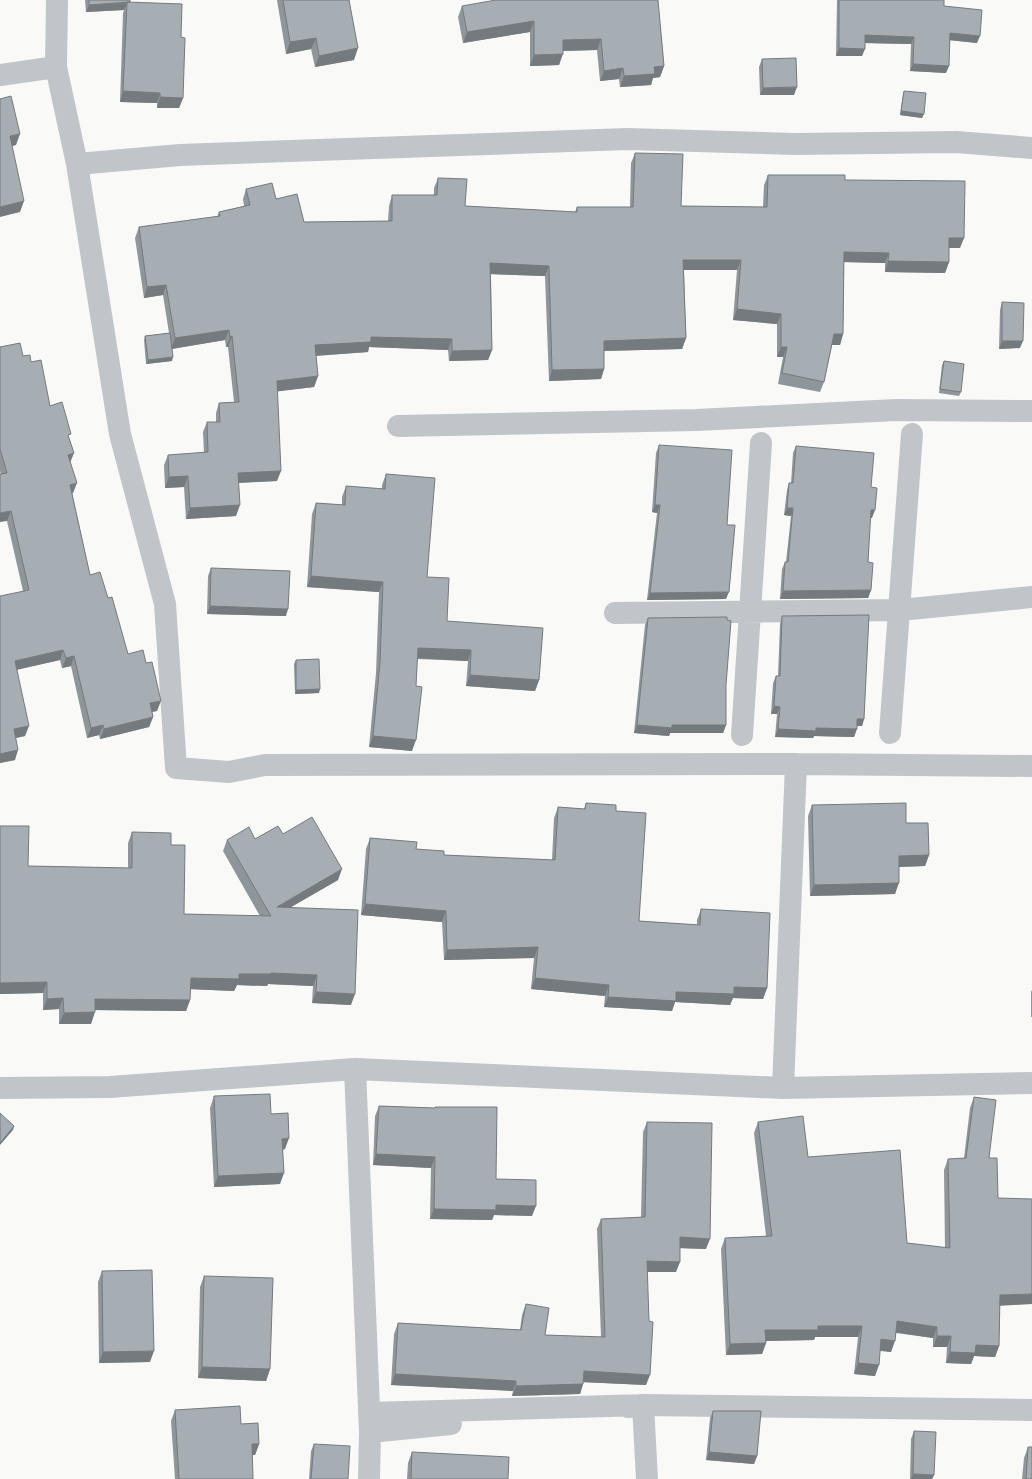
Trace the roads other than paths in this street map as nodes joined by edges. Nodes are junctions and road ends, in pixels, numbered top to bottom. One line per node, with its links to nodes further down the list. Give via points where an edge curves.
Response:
1 (57, 0): 2 (street)
2 (56, 67): 3 (street); 5 (street)
3 (0, 76)
4 (1032, 148): 5 (street, via 956,142 795,144 627,139 180,155)
5 (77, 164): 16 (street, via 120,434 165,604 176,768 229,772 265,766)
6 (1032, 411): 7 (street, via 896,410 697,420)
7 (398, 426)
8 (912, 434): 11 (street)
9 (761, 443): 12 (street)
10 (1032, 597): 11 (street)
11 (900, 610): 12 (street); 14 (street)
12 (750, 611): 13 (street); 15 (street)
13 (615, 613)
14 (890, 734)
15 (742, 735)
16 (796, 764): 17 (street); 21 (street)
17 (1032, 766)
18 (355, 1069): 20 (street, via 110,1087); 21 (street); 24 (street)
19 (1032, 1083): 21 (street)
20 (0, 1088)
21 (782, 1088)
22 (643, 1405): 23 (street); 24 (street); 26 (street)
23 (1032, 1410)
24 (370, 1423): 25 (street)
25 (369, 1479)
26 (647, 1479)

